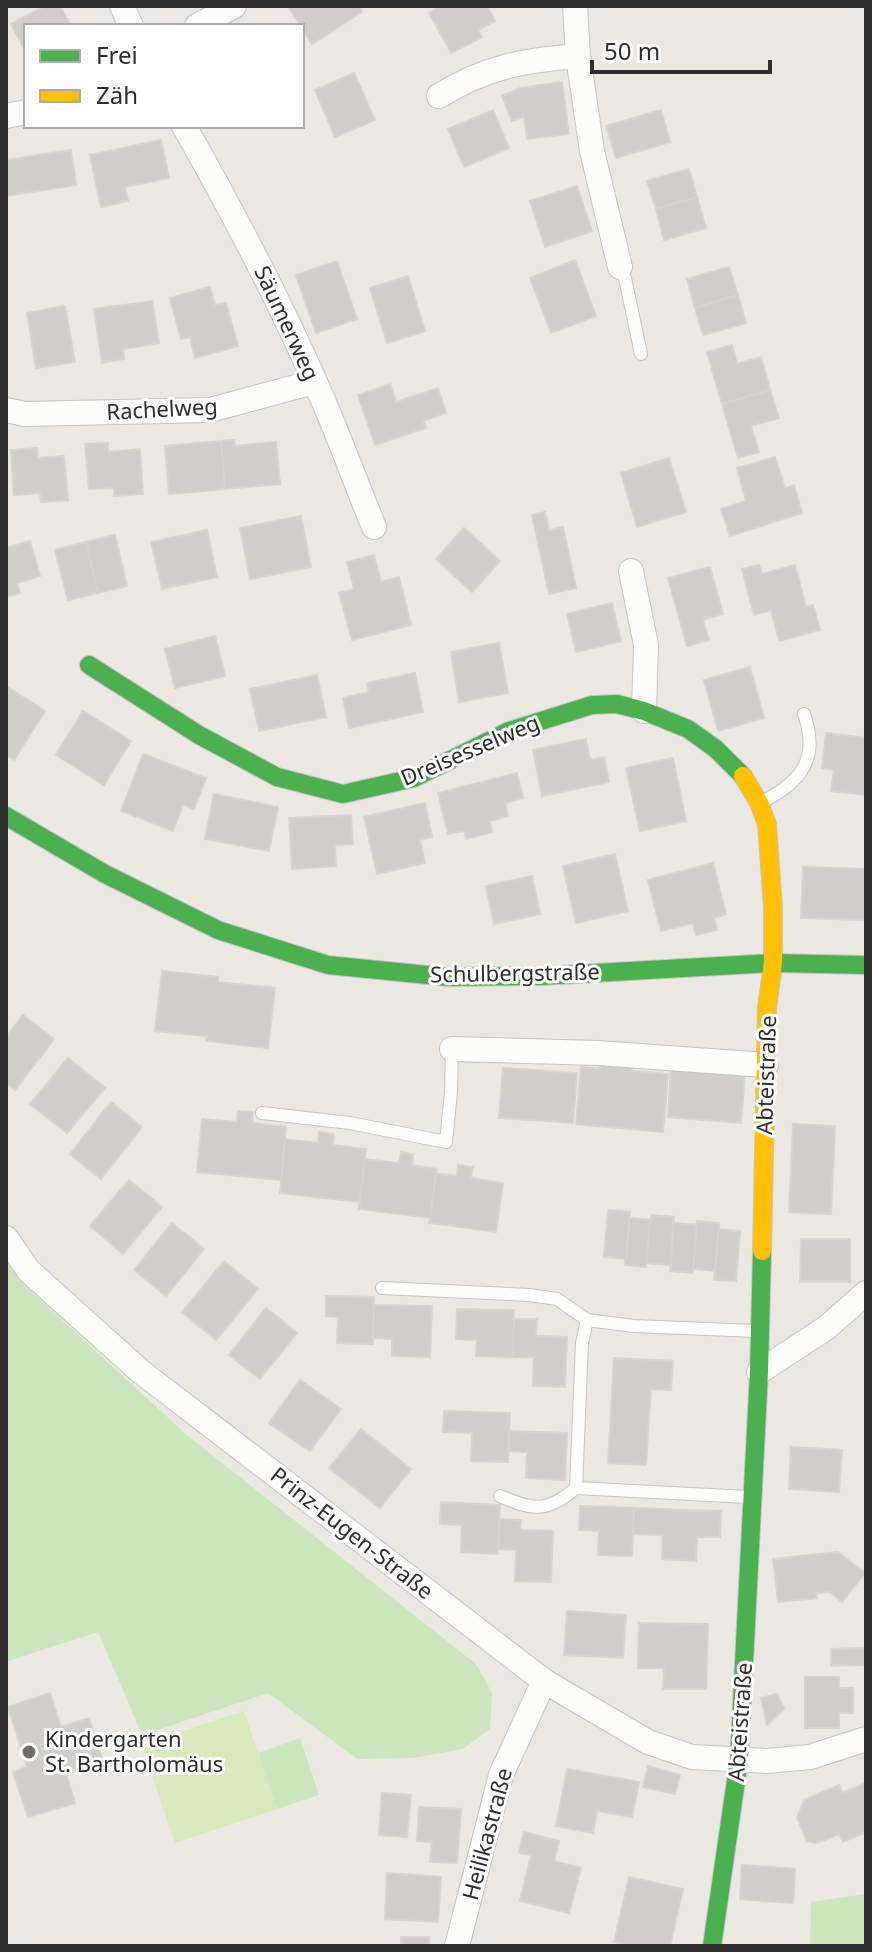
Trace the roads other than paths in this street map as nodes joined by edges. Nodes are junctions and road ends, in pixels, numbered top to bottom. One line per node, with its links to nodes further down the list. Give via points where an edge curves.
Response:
1 (234, 6): 3 (street)
2 (575, 6): 4 (street)
3 (201, 24)
4 (578, 56): 5 (street, via 524,60 460,82); 7 (street, via 592,151)
5 (439, 96)
6 (185, 128): 9 (street, Säumerweg, via 236,217)
7 (620, 267): 8 (lane)
8 (641, 354)
9 (314, 382): 10 (street, Rachelweg, via 210,410); 11 (street, Säumerweg)
10 (6, 410)
11 (374, 527)
12 (631, 571): 14 (street, via 646,645)
13 (89, 665): 14 (street, Dreisesselweg, via 277,777 343,794 414,778 509,731 577,709 617,704)
14 (644, 711): 16 (street, Dreisesselweg, via 688,729 716,749 741,773)
15 (804, 714): 16 (lane, via 810,733 805,765 785,790)
16 (759, 803): 18 (street, Dreisesselweg, via 767,824)
17 (6, 816): 18 (street, Schulbergstraße, via 105,874 218,930 328,965 448,977)
18 (773, 963): 19 (street, Schulbergstraße); 21 (street, Abteistraße)
19 (866, 965)
20 (452, 1049): 21 (street); 22 (lane, via 446,1142)
21 (766, 1065): 27 (street, Abteistraße)
22 (262, 1113)
23 (6, 1238): 32 (street, Prinz-Eugen-Straße, via 29,1271 140,1371)
24 (382, 1288): 26 (lane, via 557,1299)
25 (866, 1293): 28 (street, via 826,1328)
26 (587, 1320): 27 (lane); 29 (lane)
27 (759, 1331): 28 (street, Abteistraße)
28 (759, 1372): 31 (street, Abteistraße)
29 (576, 1488): 30 (lane, via 544,1508); 31 (lane)
30 (500, 1496)
31 (752, 1497): 34 (street, Abteistraße)
32 (544, 1681): 34 (street, Prinz-Eugen-Straße, via 648,1742 692,1757); 35 (street, Heilikastraße, via 501,1775)
33 (866, 1739): 34 (street, Prinz-Eugen-Straße, via 810,1757)
34 (739, 1760): 36 (street, Abteistraße)
35 (457, 1946)
36 (712, 1946)

